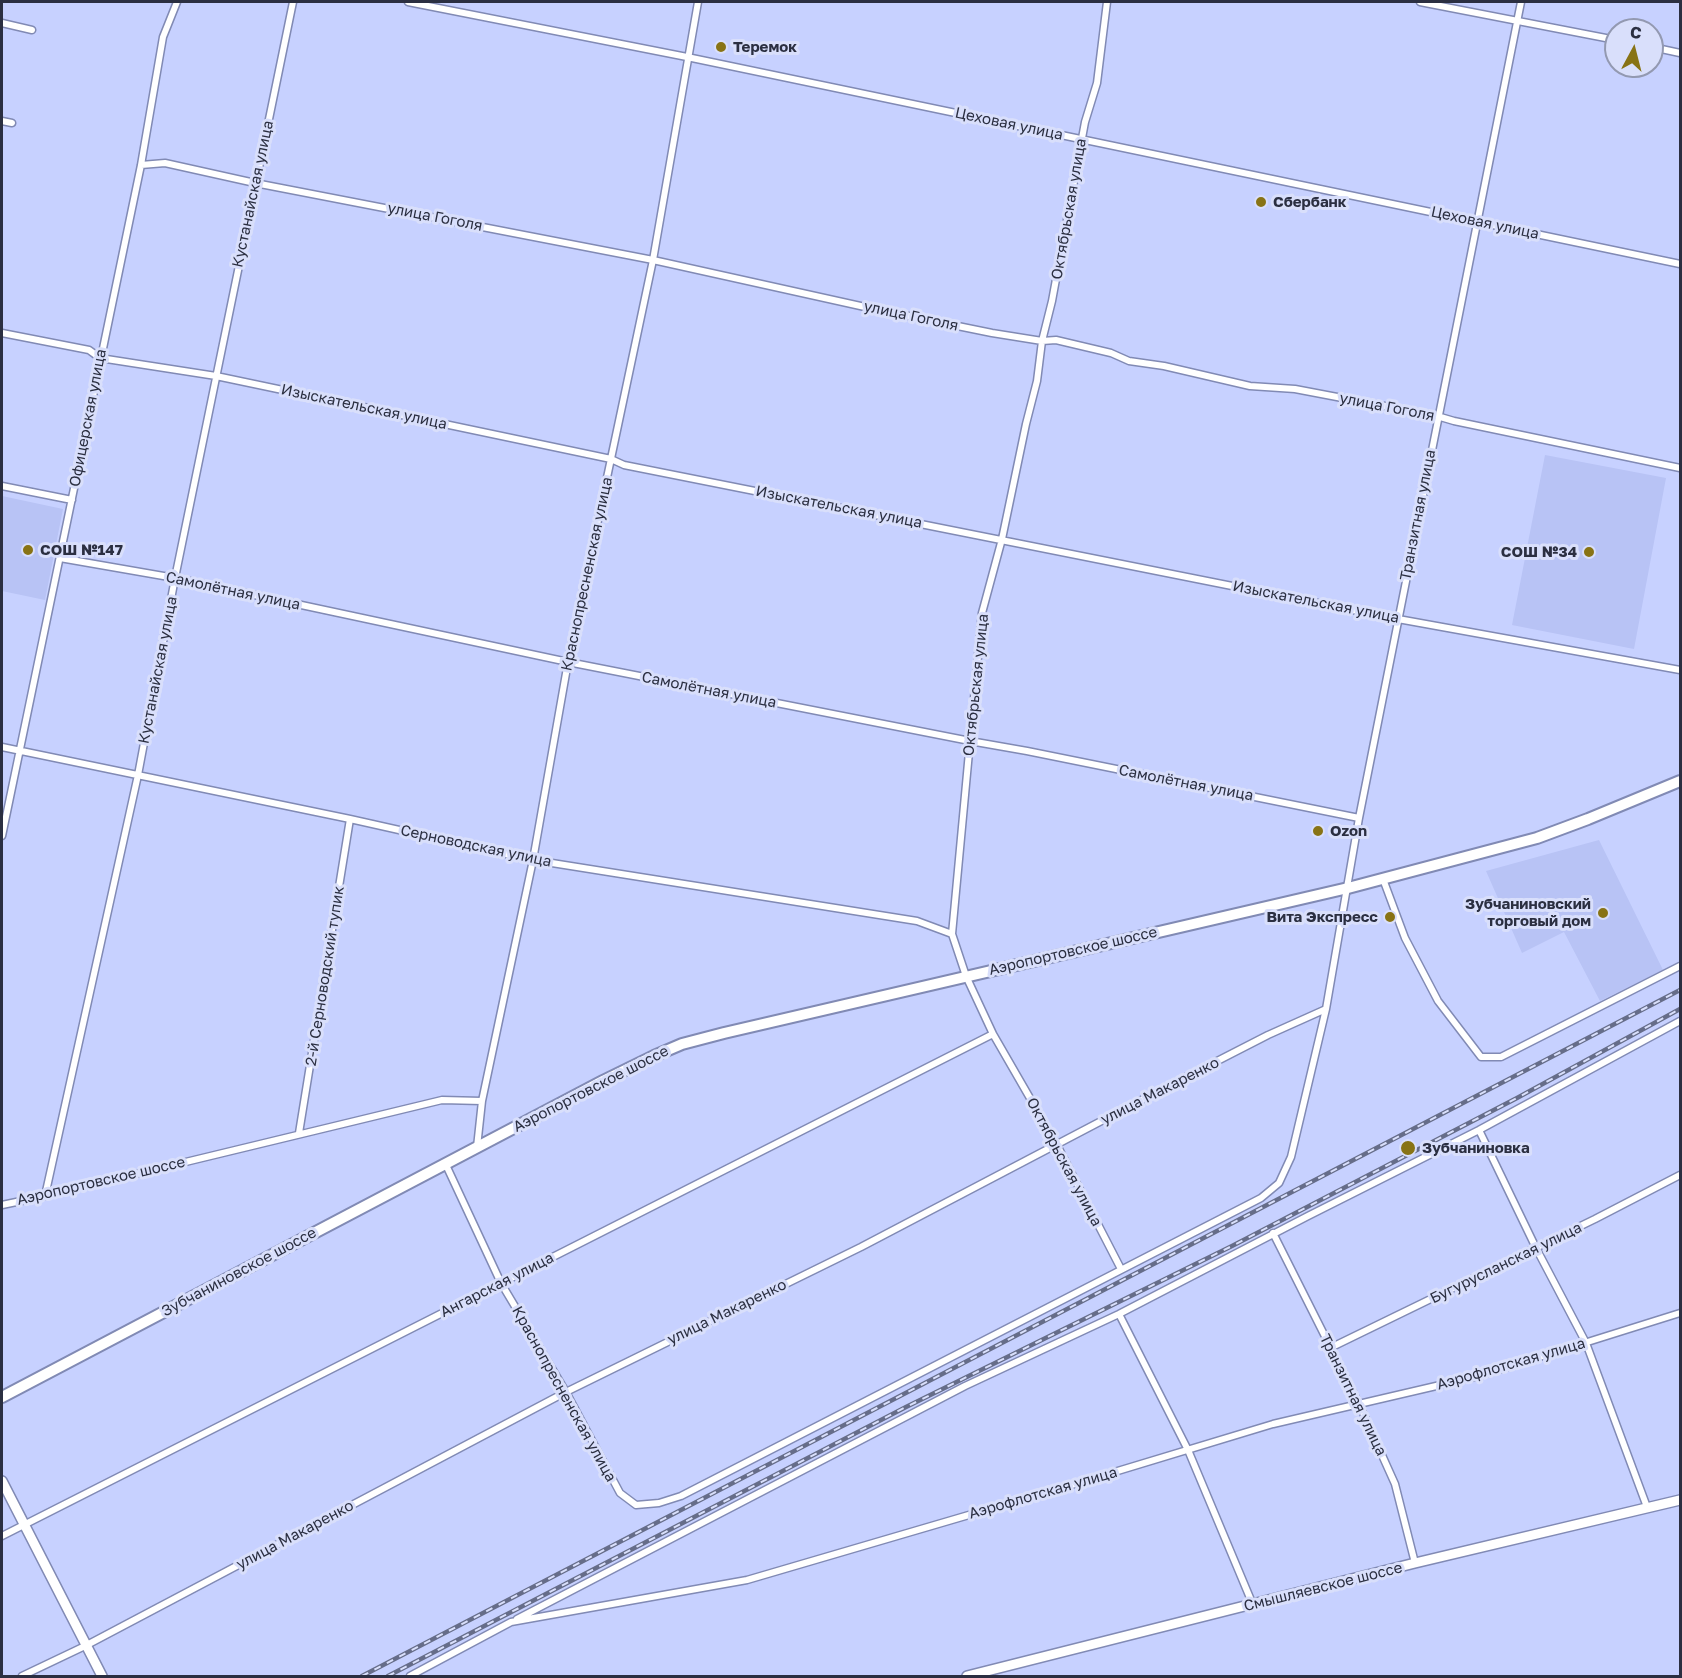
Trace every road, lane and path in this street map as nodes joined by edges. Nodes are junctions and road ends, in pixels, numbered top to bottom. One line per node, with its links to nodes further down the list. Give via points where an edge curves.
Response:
1 (177, 2): 18 (street, Офицерская улица, via 163,37)
2 (293, 2): 19 (street, Кустанайская улица)
3 (408, 2): 14 (street, Цеховая улица)
4 (698, 2): 14 (street, Краснопресненская улица)
5 (1107, 2): 17 (street, Октябрьская улица, via 1097,83)
6 (1420, 2): 8 (street)
7 (1521, 2): 8 (street, Транзитная улица)
8 (1517, 20): 11 (street); 20 (street, Транзитная улица)
9 (2, 23): 10 (street)
10 (32, 30)
11 (1604, 38)
12 (1664, 50): 13 (street)
13 (1680, 53)
14 (687, 57): 17 (street, Цеховая улица); 21 (street, Краснопресненская улица)
15 (2, 121): 16 (street)
16 (12, 123)
17 (1082, 139): 20 (street, Цеховая улица); 24 (street, Октябрьская улица)
18 (141, 165): 19 (street, улица Гоголя, via 165,163); 25 (street, Офицерская улица)
19 (255, 183): 21 (street, улица Гоголя); 26 (street, Кустанайская улица)
20 (1478, 222): 22 (street, Цеховая улица); 27 (street, Транзитная улица)
21 (653, 260): 24 (street, улица Гоголя); 28 (street, Краснопресненская улица)
22 (1680, 264)
23 (2, 333): 25 (street, Изыскательская улица, via 89,350)
24 (1042, 341): 27 (street, улица Гоголя, via 1056,340 1129,361 1250,386 1295,390); 32 (street, Октябрьская улица, via 1037,381)
25 (100, 358): 26 (street, Изыскательская улица); 31 (street, Офицерская улица)
26 (216, 376): 28 (street, Изыскательская улица); 34 (street, Кустанайская улица)
27 (1437, 416): 29 (street, улица Гоголя); 35 (street, Транзитная улица)
28 (611, 459): 32 (street, Изыскательская улица, via 624,465); 36 (street, Краснопресненская улица)
29 (1680, 468)
30 (2, 486): 31 (street)
31 (72, 500): 33 (street, Офицерская улица)
32 (1002, 539): 35 (street, Изыскательская улица); 38 (street, Октябрьская улица, via 982,613)
33 (60, 558): 34 (street, Самолётная улица); 40 (street, Офицерская улица)
34 (175, 578): 36 (street, Самолётная улица); 41 (street, Кустанайская улица)
35 (1398, 619): 37 (street, Изыскательская улица); 43 (street, Транзитная улица)
36 (568, 662): 38 (street, Самолётная улица); 46 (street, Краснопресненская улица)
37 (1680, 670)
38 (970, 741): 43 (street, Самолётная улица); 49 (street, Октябрьская улица)
39 (2, 747): 40 (street, Серноводская улица)
40 (18, 750): 41 (street, Серноводская улица); 45 (street, Офицерская улица)
41 (138, 775): 44 (street, Серноводская улица); 62 (street, Кустанайская улица)
42 (1680, 780): 47 (main road, Аэропортовское шоссе, via 1537,838)
43 (1359, 818): 48 (street, Транзитная улица)
44 (350, 819): 46 (street, Серноводская улица); 57 (street, 2-й Серноводский тупик)
45 (2, 836)
46 (533, 860): 49 (street, Серноводская улица, via 917,921); 55 (street, Краснопресненская улица)
47 (1383, 879): 48 (main road, Аэропортовское шоссе); 50 (street, via 1405,938 1438,1000 1481,1057 1501,1057)
48 (1348, 888): 51 (main road, Аэропортовское шоссе); 52 (street)
49 (952, 934): 51 (street, Октябрьская улица)
50 (1680, 966)
51 (966, 976): 54 (street, Октябрьская улица); 59 (main road, Аэропортовское шоссе, via 682,1044)
52 (1326, 1009): 58 (street, улица Макаренко); 66 (street, via 1291,1157 1279,1183 1261,1198)
53 (1680, 1021): 56 (street)
54 (993, 1034): 58 (street, Октябрьская улица); 67 (street, Ангарская улица)
55 (482, 1101): 57 (street, Аэропортовское шоссе, via 442,1100); 59 (street, Краснопресненская улица)
56 (1479, 1130): 64 (street); 65 (street)
57 (299, 1133): 62 (street, Аэропортовское шоссе)
58 (1057, 1145): 66 (street, Октябрьская улица); 72 (street, улица Макаренко, via 861,1247)
59 (477, 1147): 60 (main road, Зубчаниновское шоссе)
60 (446, 1164): 67 (street, Краснопресненская улица); 73 (main road, Зубчаниновское шоссе)
61 (1680, 1175): 65 (street, Бугурусланская улица)
62 (45, 1196): 63 (street, Аэропортовское шоссе)
63 (2, 1205)
64 (1274, 1233): 69 (street); 71 (street, Транзитная улица)
65 (1536, 1248): 70 (street); 71 (street, Бугурусланская улица)
66 (1122, 1269): 72 (street, Краснопресненская улица, via 681,1496 659,1503 636,1505 620,1493)
67 (501, 1283): 72 (street, Краснопресненская улица); 79 (street, Ангарская улица)
68 (1680, 1313): 70 (street, Аэрофлотская улица)
69 (1119, 1314): 75 (street); 83 (street, via 964,1386)
70 (1586, 1343): 74 (street, Аэрофлотская улица, via 1479,1376); 78 (street)
71 (1330, 1348): 74 (street, Транзитная улица)
72 (566, 1392): 84 (street, улица Макаренко)
73 (2, 1397)
74 (1359, 1404): 75 (street, Аэрофлотская улица, via 1273,1424); 81 (street, Транзитная улица, via 1395,1484)
75 (1188, 1450): 82 (street); 83 (street, Аэрофлотская улица, via 747,1580)
76 (2, 1481): 79 (street)
77 (1680, 1500): 78 (street, Смышляевское шоссе)
78 (1647, 1507): 81 (street, Смышляевское шоссе)
79 (22, 1525): 80 (street, Ангарская улица); 84 (street)
80 (2, 1536)
81 (1415, 1563): 82 (street, Смышляевское шоссе)
82 (1253, 1605): 88 (street, Смышляевское шоссе)
83 (511, 1622): 87 (street, Аэрофлотская улица)
84 (85, 1646): 85 (street, улица Макаренко); 86 (street)
85 (22, 1677)
86 (102, 1677)
87 (410, 1677)
88 (967, 1677)

